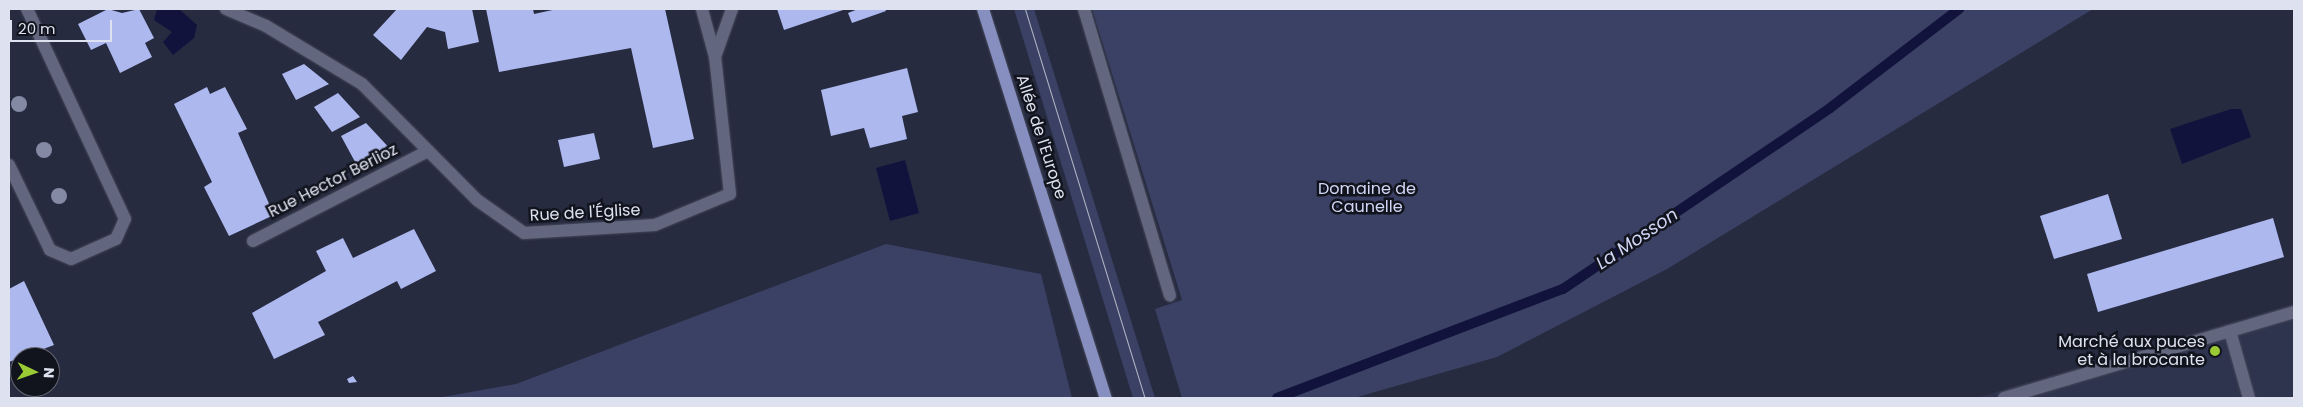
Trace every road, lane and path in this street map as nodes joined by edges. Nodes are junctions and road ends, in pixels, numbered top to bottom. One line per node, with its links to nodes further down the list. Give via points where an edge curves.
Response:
1 (27, 9): 9 (street, via 124,219 116,239 71,259 50,250)
2 (226, 9): 8 (street, Rue de l'Église, via 266,26 362,84)
3 (702, 9): 7 (street)
4 (732, 9): 7 (street)
5 (983, 9): 14 (main road, Allée de l'Europe)
6 (1084, 9): 11 (street)
7 (716, 56): 8 (street, Rue de l'Église, via 730,194 655,226 524,233 477,200)
8 (428, 151): 10 (street, Rue Hector Berlioz)
9 (9, 165)
10 (253, 241)
11 (1170, 296)
12 (2294, 312): 13 (street)
13 (2230, 331): 15 (street); 16 (street)
14 (1106, 398)
15 (2004, 398)
16 (2249, 398)

